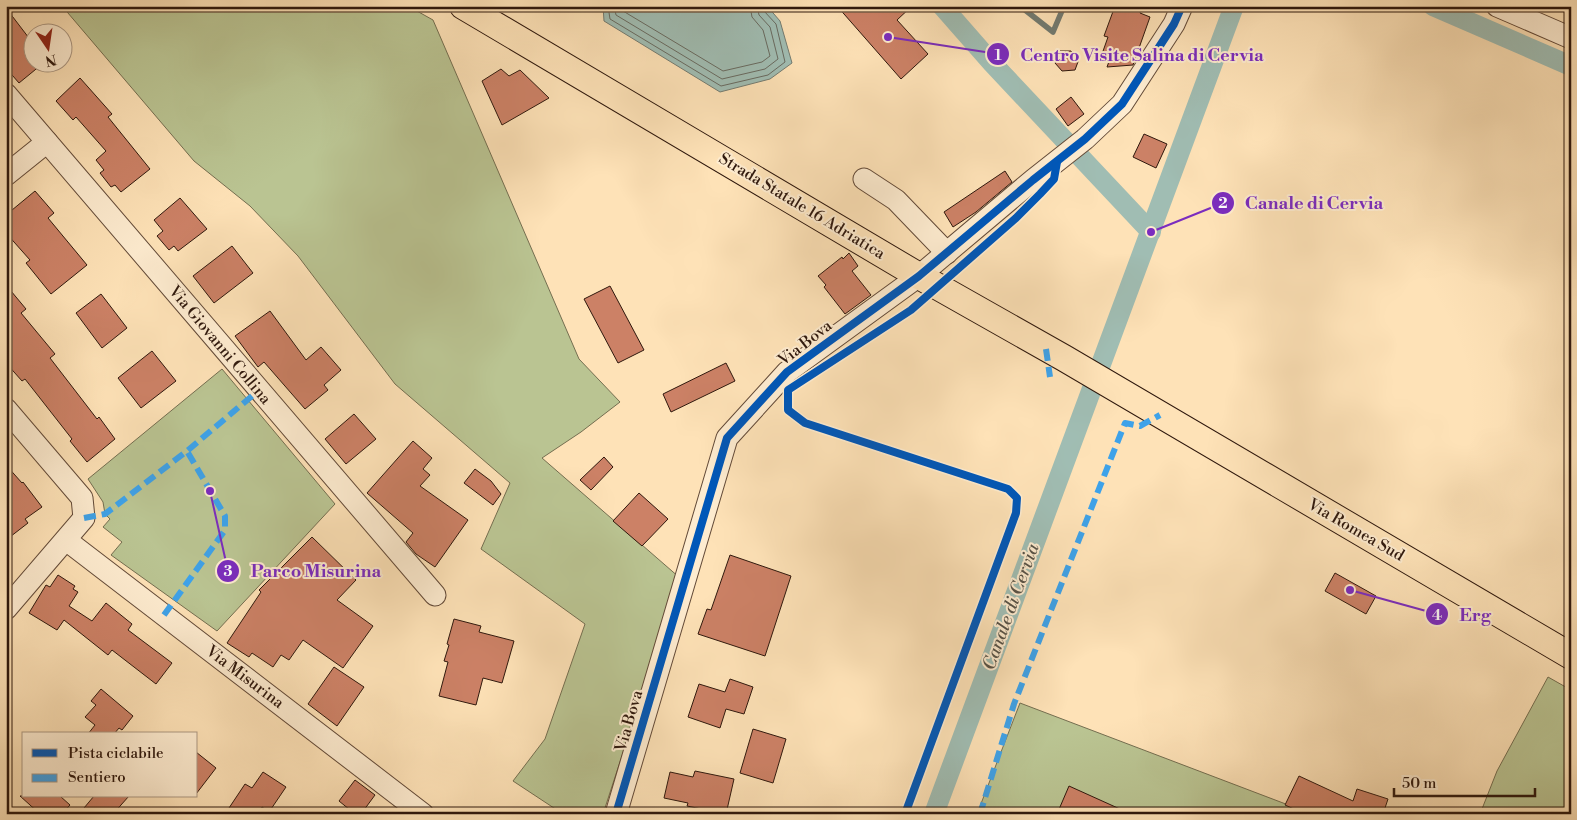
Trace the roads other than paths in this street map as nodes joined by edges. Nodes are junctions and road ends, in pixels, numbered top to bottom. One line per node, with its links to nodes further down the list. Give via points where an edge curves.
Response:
1 (463, 6): 10 (main road, Strada Statale 16 Adriatica)
2 (1182, 6): 9 (street, Via Bova, via 1174,24 1122,104 1065,156)
3 (1497, 6): 4 (street)
4 (1571, 38)
5 (6, 94): 6 (street, Via Giovanni Collina)
6 (47, 142): 7 (street); 14 (street, Via Giovanni Collina)
7 (6, 175)
8 (864, 179): 9 (street, via 896,200)
9 (946, 253): 10 (street, Via Bova)
10 (919, 276): 11 (main road, Strada Statale 16 Adriatica); 18 (street, Via Bova, via 787,372 727,438)
11 (1142, 404): 16 (main road, Via Romea Sud)
12 (6, 409): 13 (street, via 82,498 84,518)
13 (66, 540): 15 (street); 17 (street, Via Misurina)
14 (435, 595)
15 (6, 609)
16 (1571, 656)
17 (423, 814)
18 (616, 814)

